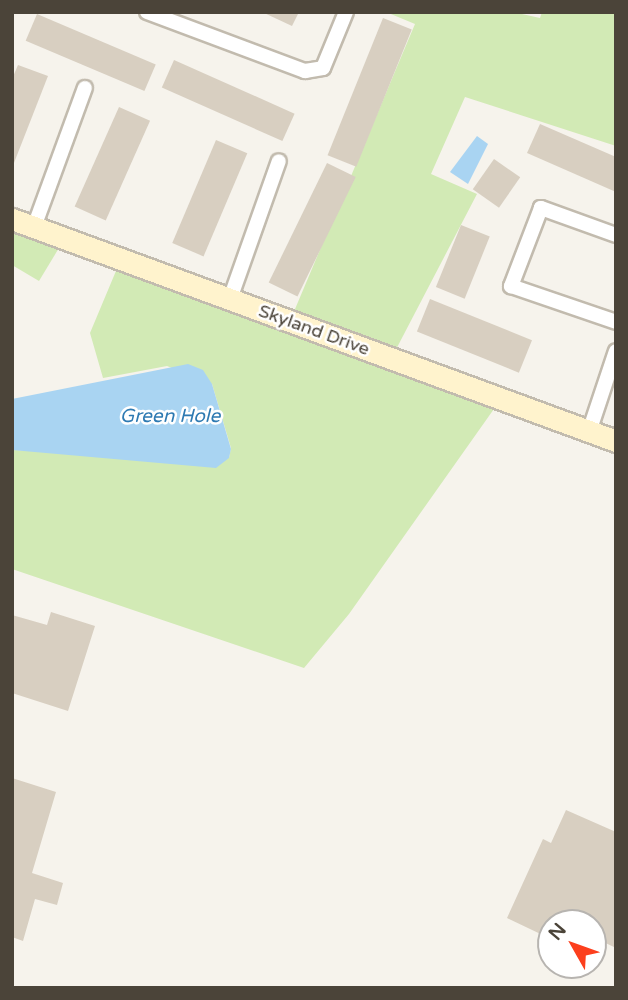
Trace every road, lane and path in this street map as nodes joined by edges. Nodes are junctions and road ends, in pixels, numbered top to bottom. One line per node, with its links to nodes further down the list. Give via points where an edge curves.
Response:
1 (147, 12): 2 (street, via 305,71 323,68)
2 (346, 12)
3 (85, 88): 6 (street)
4 (279, 161): 8 (street)
5 (12, 219): 6 (street, Skyland Drive)
6 (34, 227): 8 (street, Skyland Drive)
7 (616, 235): 9 (street, via 541,208 511,286)
8 (230, 299): 11 (street, Skyland Drive)
9 (616, 323)
10 (616, 351): 11 (street)
11 (589, 432): 12 (street, Skyland Drive)
12 (616, 441)

